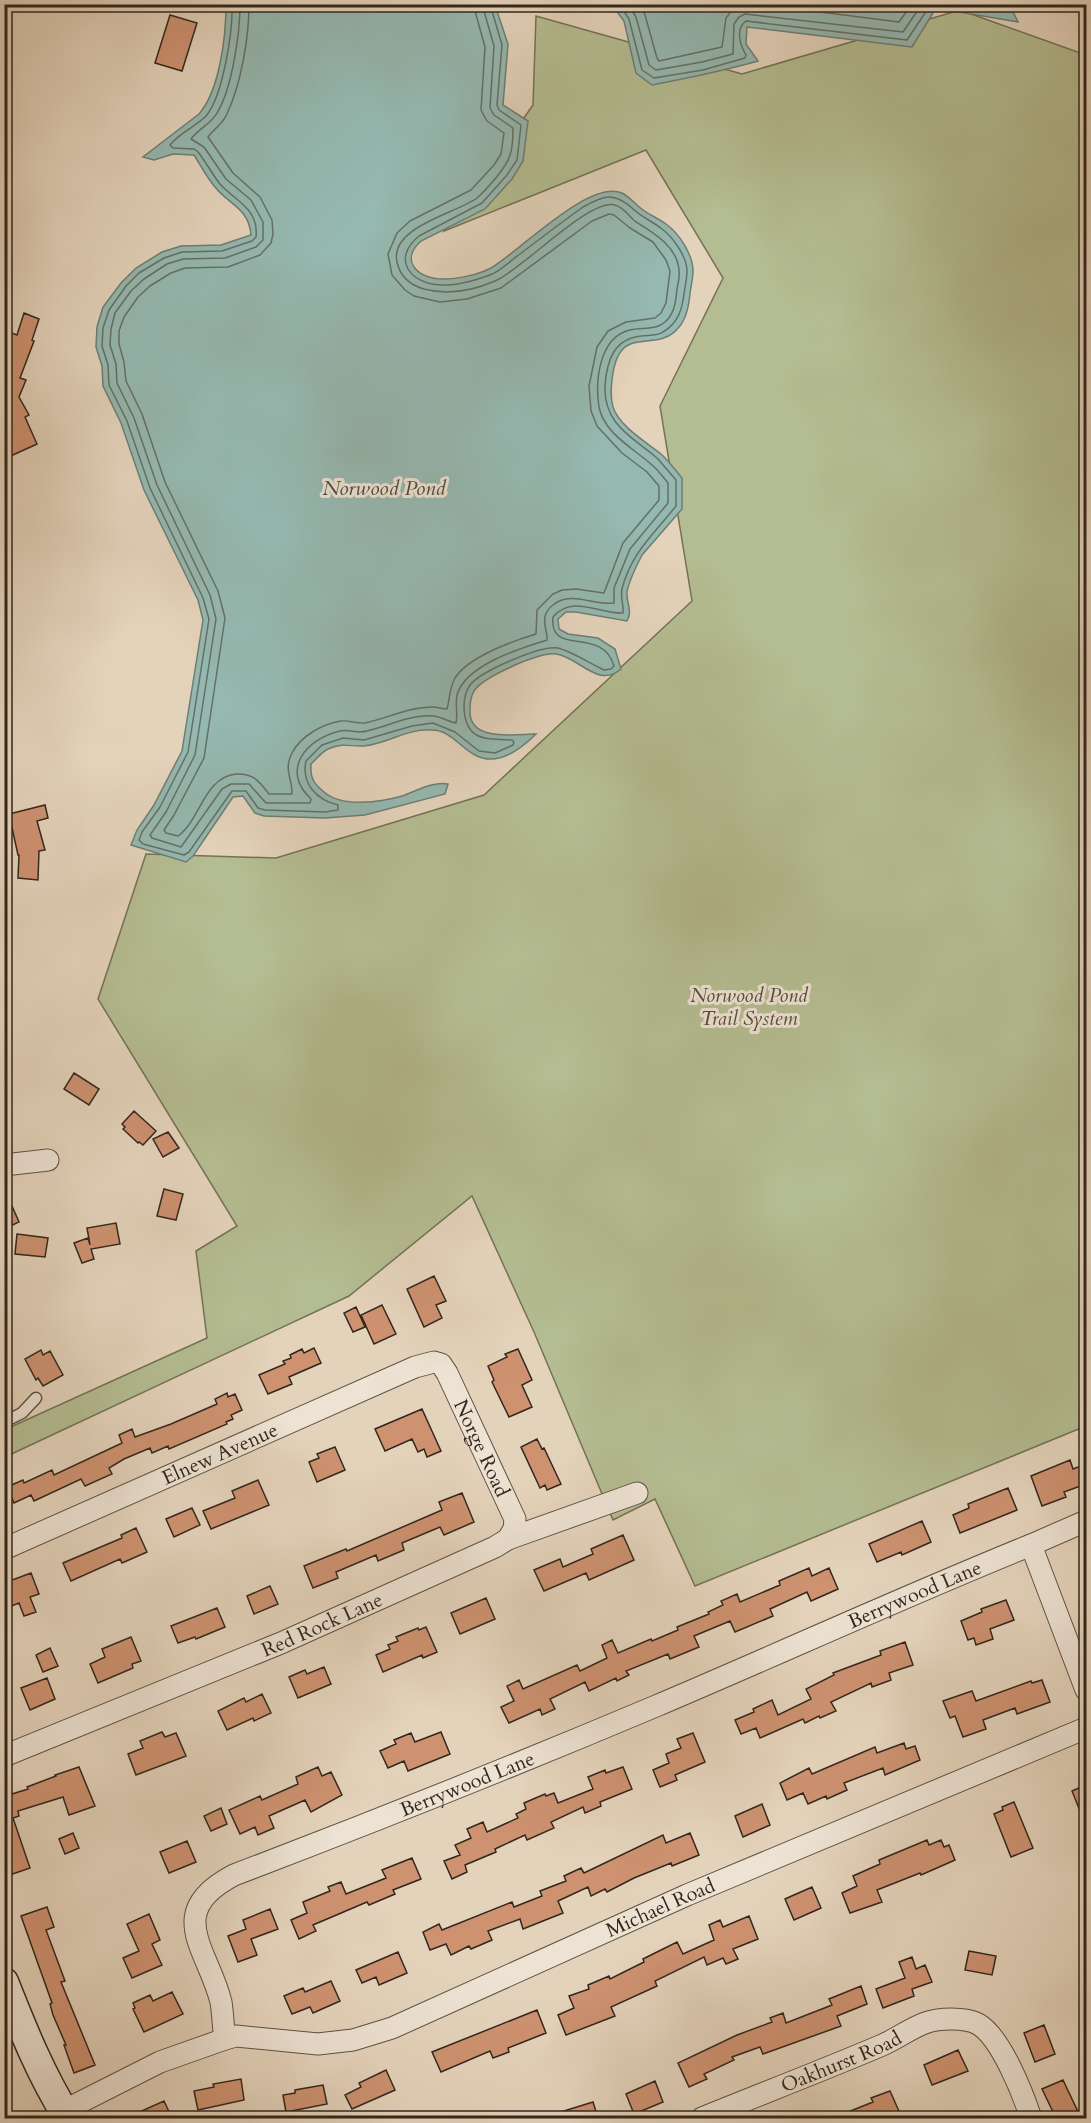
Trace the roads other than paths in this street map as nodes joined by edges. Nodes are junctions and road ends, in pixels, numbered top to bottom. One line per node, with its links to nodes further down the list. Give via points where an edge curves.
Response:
1 (48, 1160): 2 (street)
2 (4, 1165)
3 (434, 1362): 8 (street, Norge Road, via 441,1364 456,1389 515,1519); 10 (street, Elnew Avenue)
4 (36, 1398): 5 (lane, via 22,1413)
5 (4, 1422)
6 (637, 1493): 8 (street, Red Rock Lane)
7 (1086, 1521): 9 (street, Berrywood Lane)
8 (508, 1539): 13 (street, Red Rock Lane, via 281,1643)
9 (1031, 1545): 11 (street); 15 (street, Berrywood Lane, via 448,1792 215,1885 201,1903 195,1932 221,2002)
10 (4, 1549)
11 (1086, 1690)
12 (1086, 1728): 15 (street, Michael Road, via 687,1895 392,2028 353,2040 318,2044 236,2036)
13 (4, 1756)
14 (4, 1982): 16 (main road, via 30,2049)
15 (225, 2039): 16 (street, via 160,2062)
16 (66, 2115)
17 (702, 2118): 18 (street, Oakhurst Road, via 944,2018 978,2024 986,2032 999,2047 1024,2095)
18 (1031, 2118)

